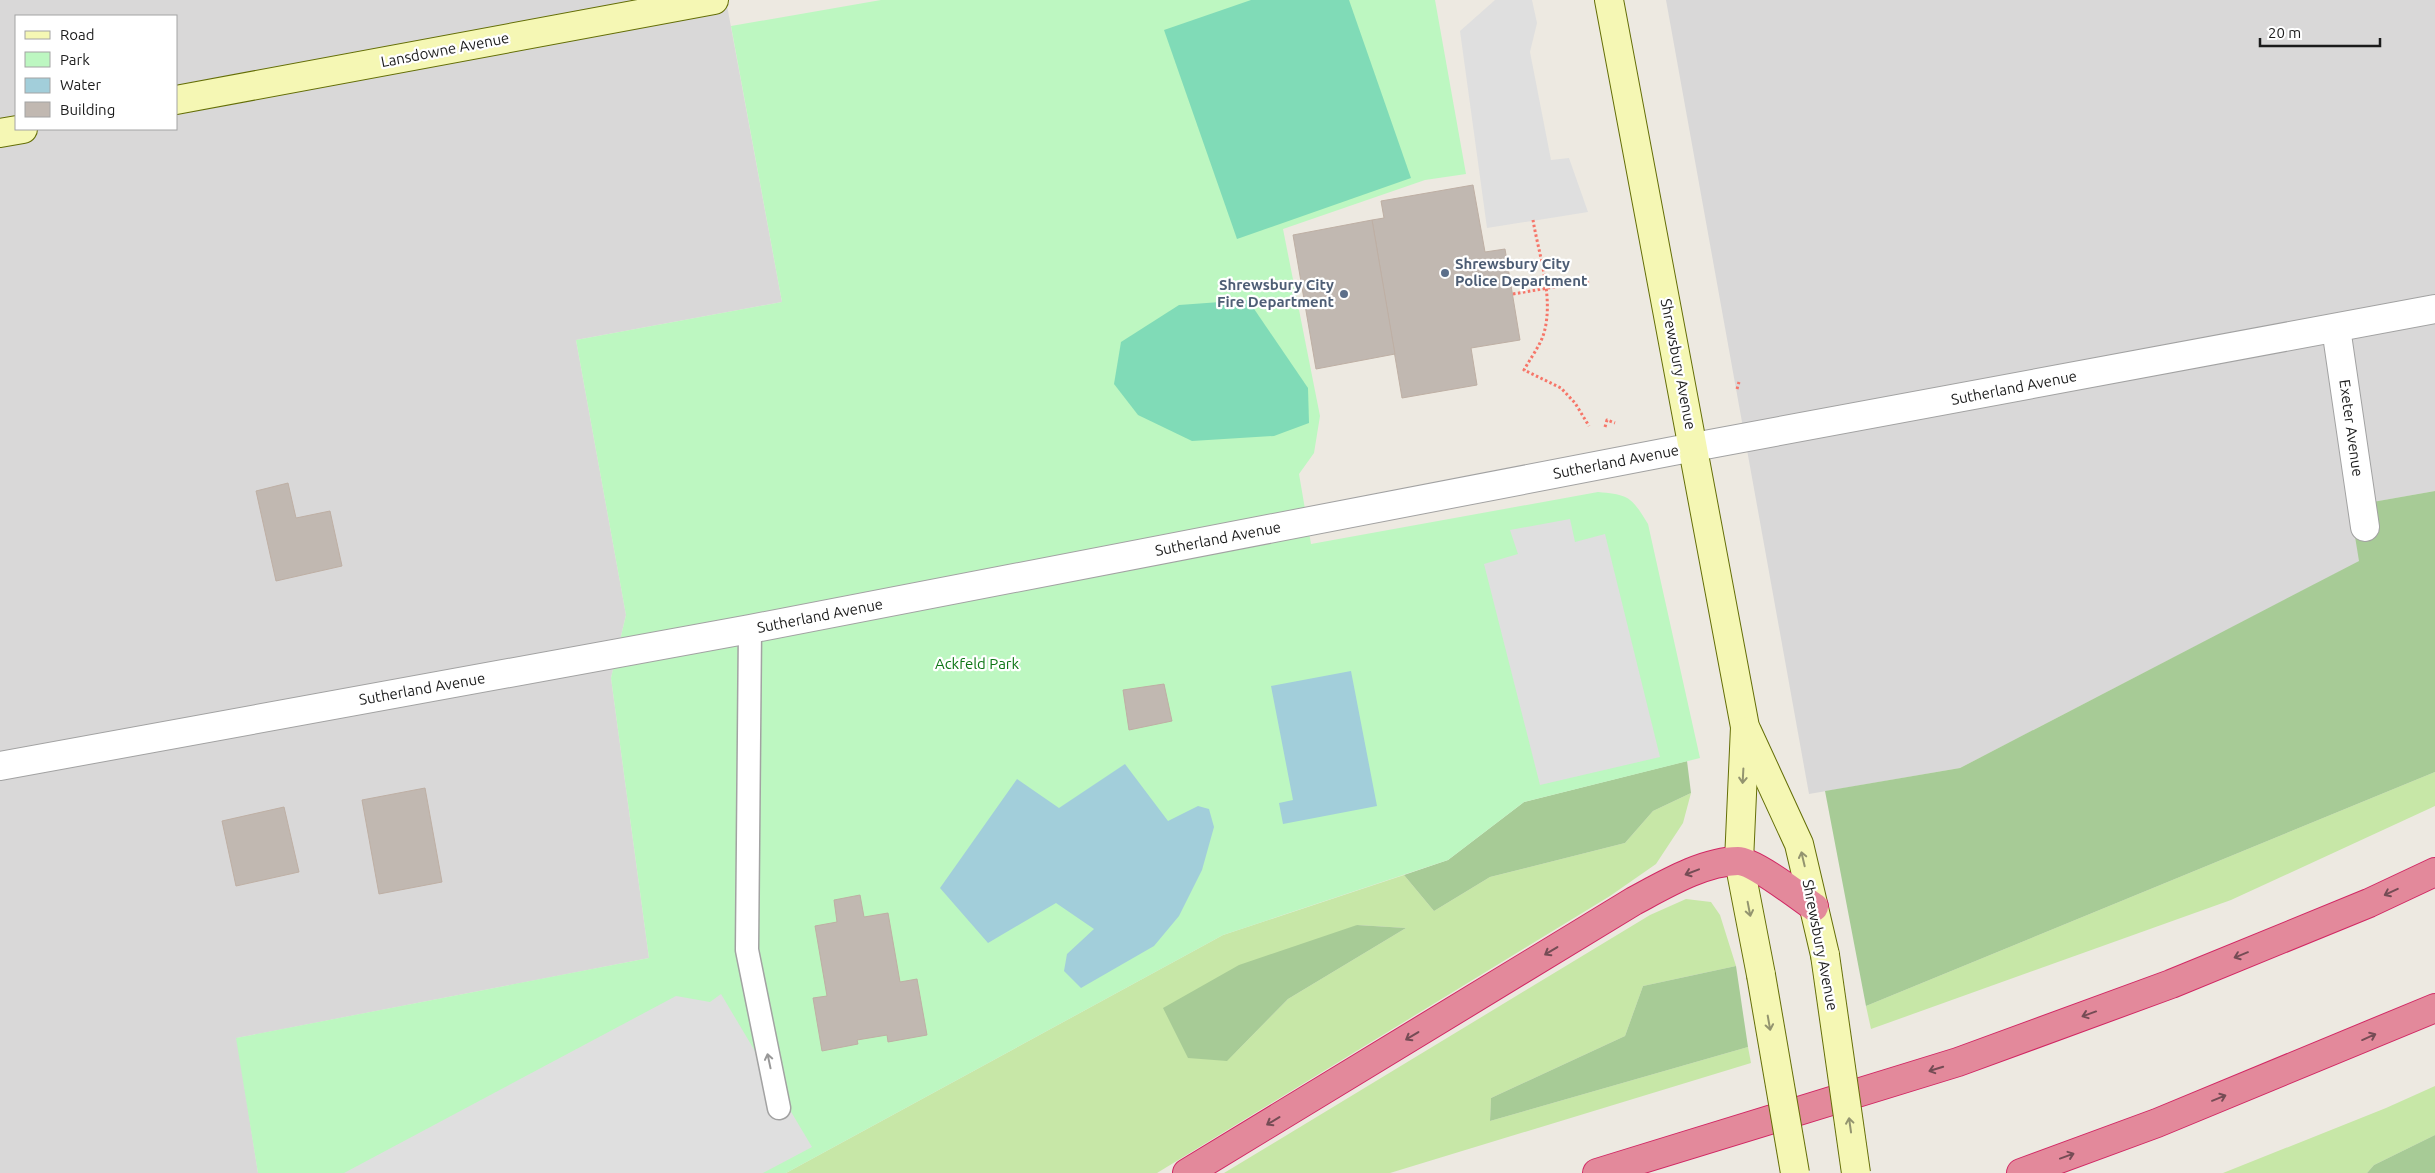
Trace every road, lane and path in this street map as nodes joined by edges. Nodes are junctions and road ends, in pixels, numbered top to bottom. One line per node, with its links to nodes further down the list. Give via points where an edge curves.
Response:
1 (714, 0): 3 (main road, Lansdowne Avenue)
2 (1610, 0): 17 (main road, Shrewsbury Avenue)
3 (178, 100)
4 (17, 130): 5 (main road)
5 (0, 133)
6 (1533, 220): 8 (path)
7 (1589, 281): 8 (path)
8 (1545, 289): 9 (path); 15 (path, via 1548,316 1543,337 1524,370 1561,388)
9 (1512, 294)
10 (2435, 309): 11 (street, Sutherland Avenue)
11 (2336, 328): 17 (street, Sutherland Avenue); 18 (street, Exeter Avenue)
12 (1739, 382): 13 (path)
13 (1737, 389)
14 (1615, 423): 16 (path, via 1607,420)
15 (1589, 426)
16 (1605, 428)
17 (1694, 447): 19 (street, Sutherland Avenue); 20 (main road, Shrewsbury Avenue)
18 (2365, 527)
19 (750, 629): 21 (street, Sutherland Avenue); 26 (lane, one-way to 19, via 747,950)
20 (1746, 727): 22 (main road, Shrewsbury Avenue, one-way to 22); 24 (main road, Shrewsbury Avenue, one-way to 20, via 1799,844)
21 (0, 766)
22 (1739, 861): 24 (highway, via 1776,879); 27 (highway, one-way to 27, via 1694,870 1634,901); 29 (main road, Shrewsbury Avenue, one-way to 29, bridge)
23 (2435, 872): 28 (highway, one-way to 28, via 2171,984 1958,1062)
24 (1814, 907): 30 (main road, Shrewsbury Avenue, one-way to 24, bridge, via 1825,955)
25 (2435, 1008): 31 (highway, one-way to 25, via 2157,1123)
26 (779, 1108)
27 (1187, 1173)
28 (1597, 1173)
29 (1795, 1173)
30 (1856, 1173)
31 (2021, 1173)

